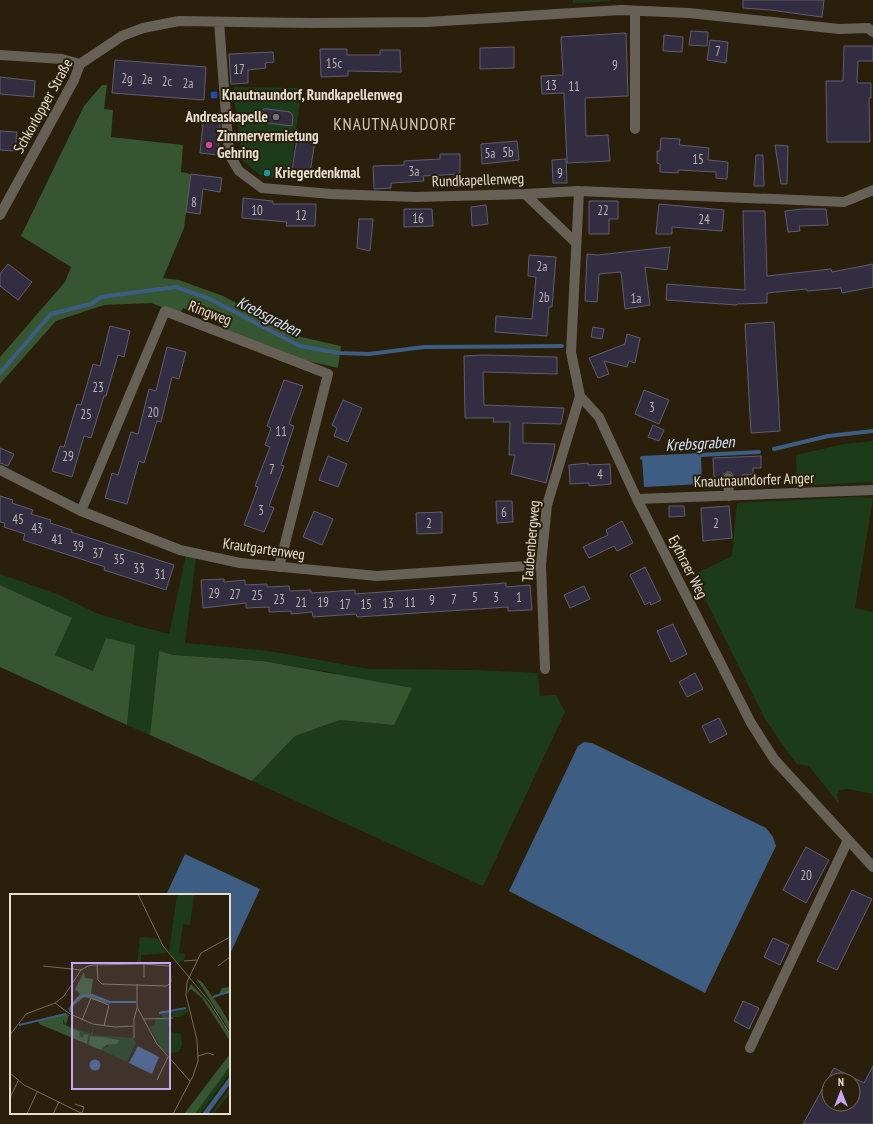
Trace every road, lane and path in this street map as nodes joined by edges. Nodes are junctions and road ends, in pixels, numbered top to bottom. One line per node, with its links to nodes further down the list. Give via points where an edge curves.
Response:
1 (635, 11): 2 (street, Schkorlopper Straße, via 427,22); 3 (street, Schkorlopper Straße, via 689,13 839,29 868,28); 6 (street)
2 (218, 22): 5 (street, Schkorlopper Straße, via 179,21 143,28 122,36); 9 (street, Rundkapellenweg, via 229,154 240,171 262,188 416,197)
3 (873, 32)
4 (0, 55): 5 (street, via 62,59)
5 (80, 64): 10 (street, Schkorlopper Straße, via 74,80)
6 (636, 129)
7 (873, 190): 8 (street, Rundkapellenweg, via 844,202)
8 (579, 191): 9 (street, Rundkapellenweg); 11 (street)
9 (525, 194): 11 (street)
10 (0, 215)
11 (576, 243): 12 (street, via 570,352)
12 (580, 396): 17 (street, Eythraer Weg, via 599,416); 19 (street, Taubenbergweg, via 547,505)
13 (0, 470): 18 (street, Krautgartenweg)
14 (728, 478): 16 (street)
15 (873, 490): 16 (street, Knautnaundorfer Anger)
16 (729, 496): 17 (street, Knautnaundorfer Anger)
17 (637, 499): 22 (street, Eythraer Weg, via 750,723 774,758)
18 (81, 511): 20 (street, Krautgartenweg, via 180,550 240,563); 20 (street, Ringweg, via 165,311 328,374)
19 (541, 564): 20 (street, Krautgartenweg, via 377,576); 21 (street, Taubenbergweg)
20 (278, 567)
21 (545, 669)
22 (848, 840): 23 (street, Eythraer Weg); 24 (street)
23 (873, 867)
24 (750, 1048)

